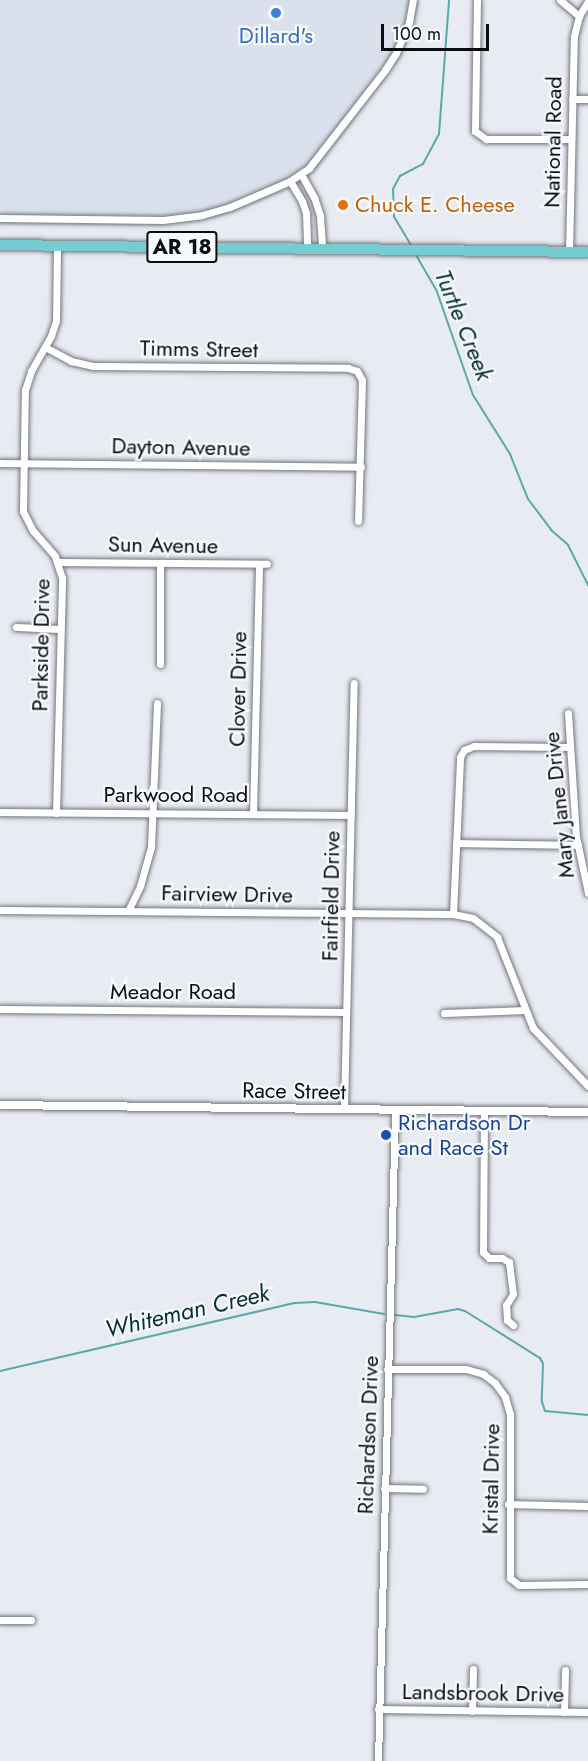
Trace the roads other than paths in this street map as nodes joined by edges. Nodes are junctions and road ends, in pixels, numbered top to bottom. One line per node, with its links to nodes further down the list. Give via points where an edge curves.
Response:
1 (413, 0): 9 (street, via 396,53 328,145)
2 (477, 0): 8 (street, via 473,126 476,133 486,139)
3 (560, 0): 5 (street)
4 (588, 1): 5 (street, National Road)
5 (579, 16): 6 (street, National Road, via 574,36)
6 (572, 99): 7 (street); 8 (street, National Road)
7 (588, 99)
8 (571, 139): 16 (street, National Road)
9 (301, 174): 10 (street); 15 (street, via 320,216)
10 (290, 181): 11 (street, via 230,207 163,220); 14 (street, via 306,213)
11 (0, 218)
12 (0, 245): 13 (main road, AR 18)
13 (57, 246): 14 (main road, AR 18); 18 (street, Parkside Drive, via 56,321)
14 (307, 248): 15 (main road, AR 18)
15 (322, 248): 16 (main road, AR 18)
16 (569, 252): 17 (main road, AR 18)
17 (588, 252)
18 (45, 347): 20 (street, Parkside Drive, via 30,371 25,390); 21 (street, Timms Street, via 70,361 93,366 357,371 362,380)
19 (0, 463): 20 (street, Dayton Avenue)
20 (24, 463): 21 (street, Dayton Avenue); 23 (street, Parkside Drive, via 25,519)
21 (361, 467): 22 (street)
22 (358, 521)
23 (58, 562): 24 (street, Sun Avenue); 27 (street, Parkside Drive, via 62,578)
24 (160, 563): 25 (street, Sun Avenue); 28 (street)
25 (263, 564): 36 (street, Clover Drive)
26 (16, 627): 27 (street)
27 (60, 629): 34 (street, Parkside Drive)
28 (160, 664)
29 (354, 683): 37 (street, Fairfield Drive)
30 (157, 703): 35 (street)
31 (568, 713): 32 (street, Mary Jane Drive)
32 (570, 747): 38 (street, via 474,746 464,750 460,757); 39 (street, Mary Jane Drive)
33 (0, 812): 34 (street, Parkwood Road)
34 (56, 813): 35 (street, Parkwood Road)
35 (154, 813): 36 (street, Parkwood Road); 42 (street, via 146,867)
36 (253, 814): 37 (street, Parkwood Road)
37 (351, 815): 43 (street, Fairfield Drive)
38 (456, 843): 39 (street); 44 (street)
39 (578, 845): 40 (street, Mary Jane Drive)
40 (588, 893)
41 (0, 910): 42 (street, Fairview Drive)
42 (128, 911): 43 (street, Fairview Drive)
43 (349, 914): 44 (street, Fairview Drive); 47 (street, Fairfield Drive)
44 (453, 914): 46 (street, Fairview Drive, via 473,918 497,937)
45 (0, 1009): 47 (street, Meador Road)
46 (525, 1010): 48 (street); 49 (street, Fairview Drive, via 533,1029)
47 (346, 1012): 51 (street, Fairfield Drive)
48 (444, 1013)
49 (588, 1086)
50 (0, 1105): 51 (street, Race Street)
51 (344, 1109): 52 (street, Race Street)
52 (395, 1110): 53 (street, Race Street); 56 (street, Richardson Drive)
53 (484, 1110): 54 (street, Race Street); 55 (street, via 483,1252 489,1258 509,1262 513,1294 506,1305 507,1320)
54 (588, 1112)
55 (513, 1325)
56 (387, 1369): 57 (street, Richardson Drive); 59 (street, Kristal Drive, via 473,1370 502,1390 510,1414)
57 (384, 1488): 58 (street); 66 (street, Richardson Drive)
58 (423, 1489)
59 (508, 1504): 60 (street); 61 (street, Kristal Drive, via 509,1575 513,1581 519,1585)
60 (588, 1506)
61 (588, 1584)
62 (0, 1620): 63 (street)
63 (31, 1620)
64 (473, 1669): 67 (street)
65 (565, 1670): 68 (street)
66 (378, 1709): 67 (street, Landsbrook Drive); 70 (street, Richardson Drive)
67 (472, 1711): 68 (street, Landsbrook Drive)
68 (564, 1712): 69 (street, Landsbrook Drive)
69 (588, 1712)
70 (378, 1761)

